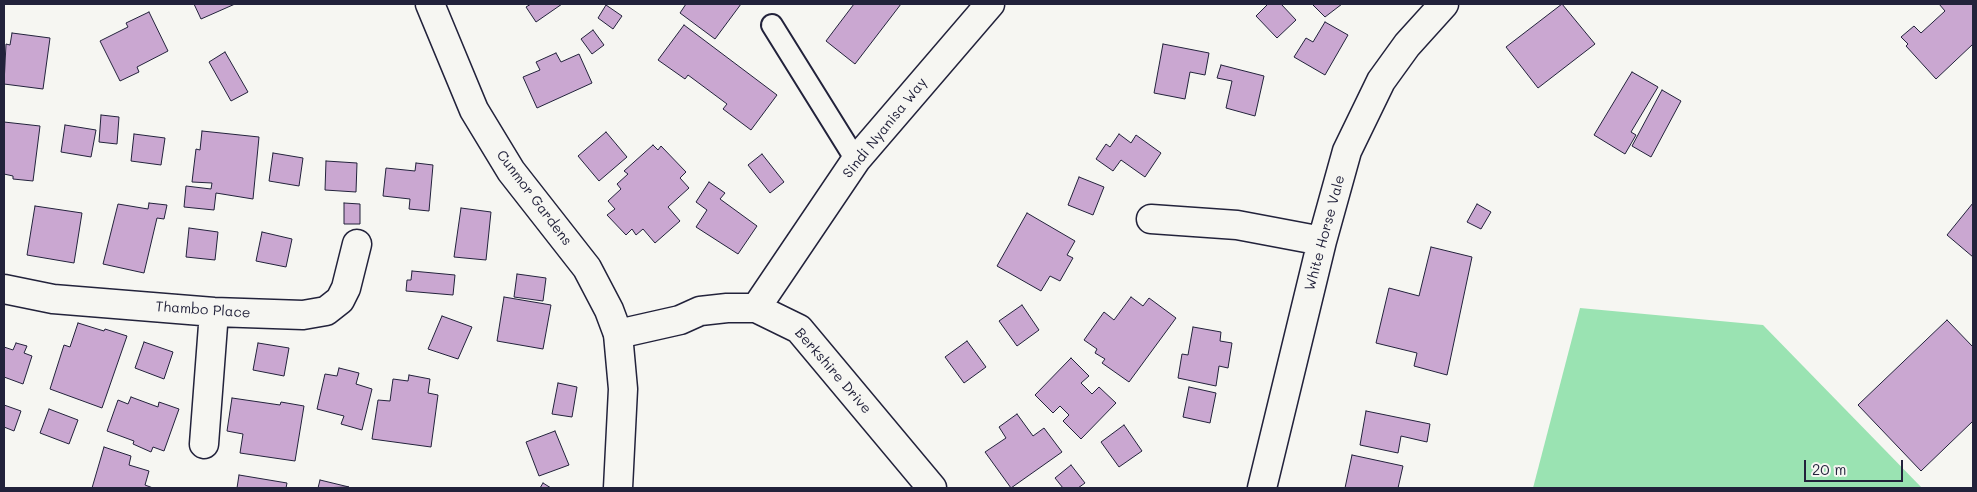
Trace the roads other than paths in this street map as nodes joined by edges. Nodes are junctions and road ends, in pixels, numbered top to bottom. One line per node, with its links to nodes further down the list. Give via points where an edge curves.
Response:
1 (430, 4): 12 (street, Cunmor Gardens, via 474,110 511,171 587,268)
2 (990, 4): 5 (street, Sindi Nyanisa Way)
3 (1444, 4): 7 (street, White Horse Vale, via 1407,45 1381,82 1347,151)
4 (772, 25): 5 (lane)
5 (856, 160): 10 (street, Sindi Nyanisa Way)
6 (1151, 220): 7 (street, via 1237,224)
7 (1322, 241): 16 (street, White Horse Vale)
8 (357, 244): 11 (street, Thambo Place, via 346,288 340,300 326,312 303,316)
9 (4, 289): 11 (street, Thambo Place, via 53,298)
10 (756, 308): 12 (street, Berkshire Drive, via 700,311 680,320); 15 (street, Berkshire Drive, via 799,329)
11 (214, 312): 13 (street)
12 (618, 334): 14 (street, Cunmor Gardens, via 623,389)
13 (204, 444)
14 (618, 488)
15 (932, 488)
16 (1262, 488)

